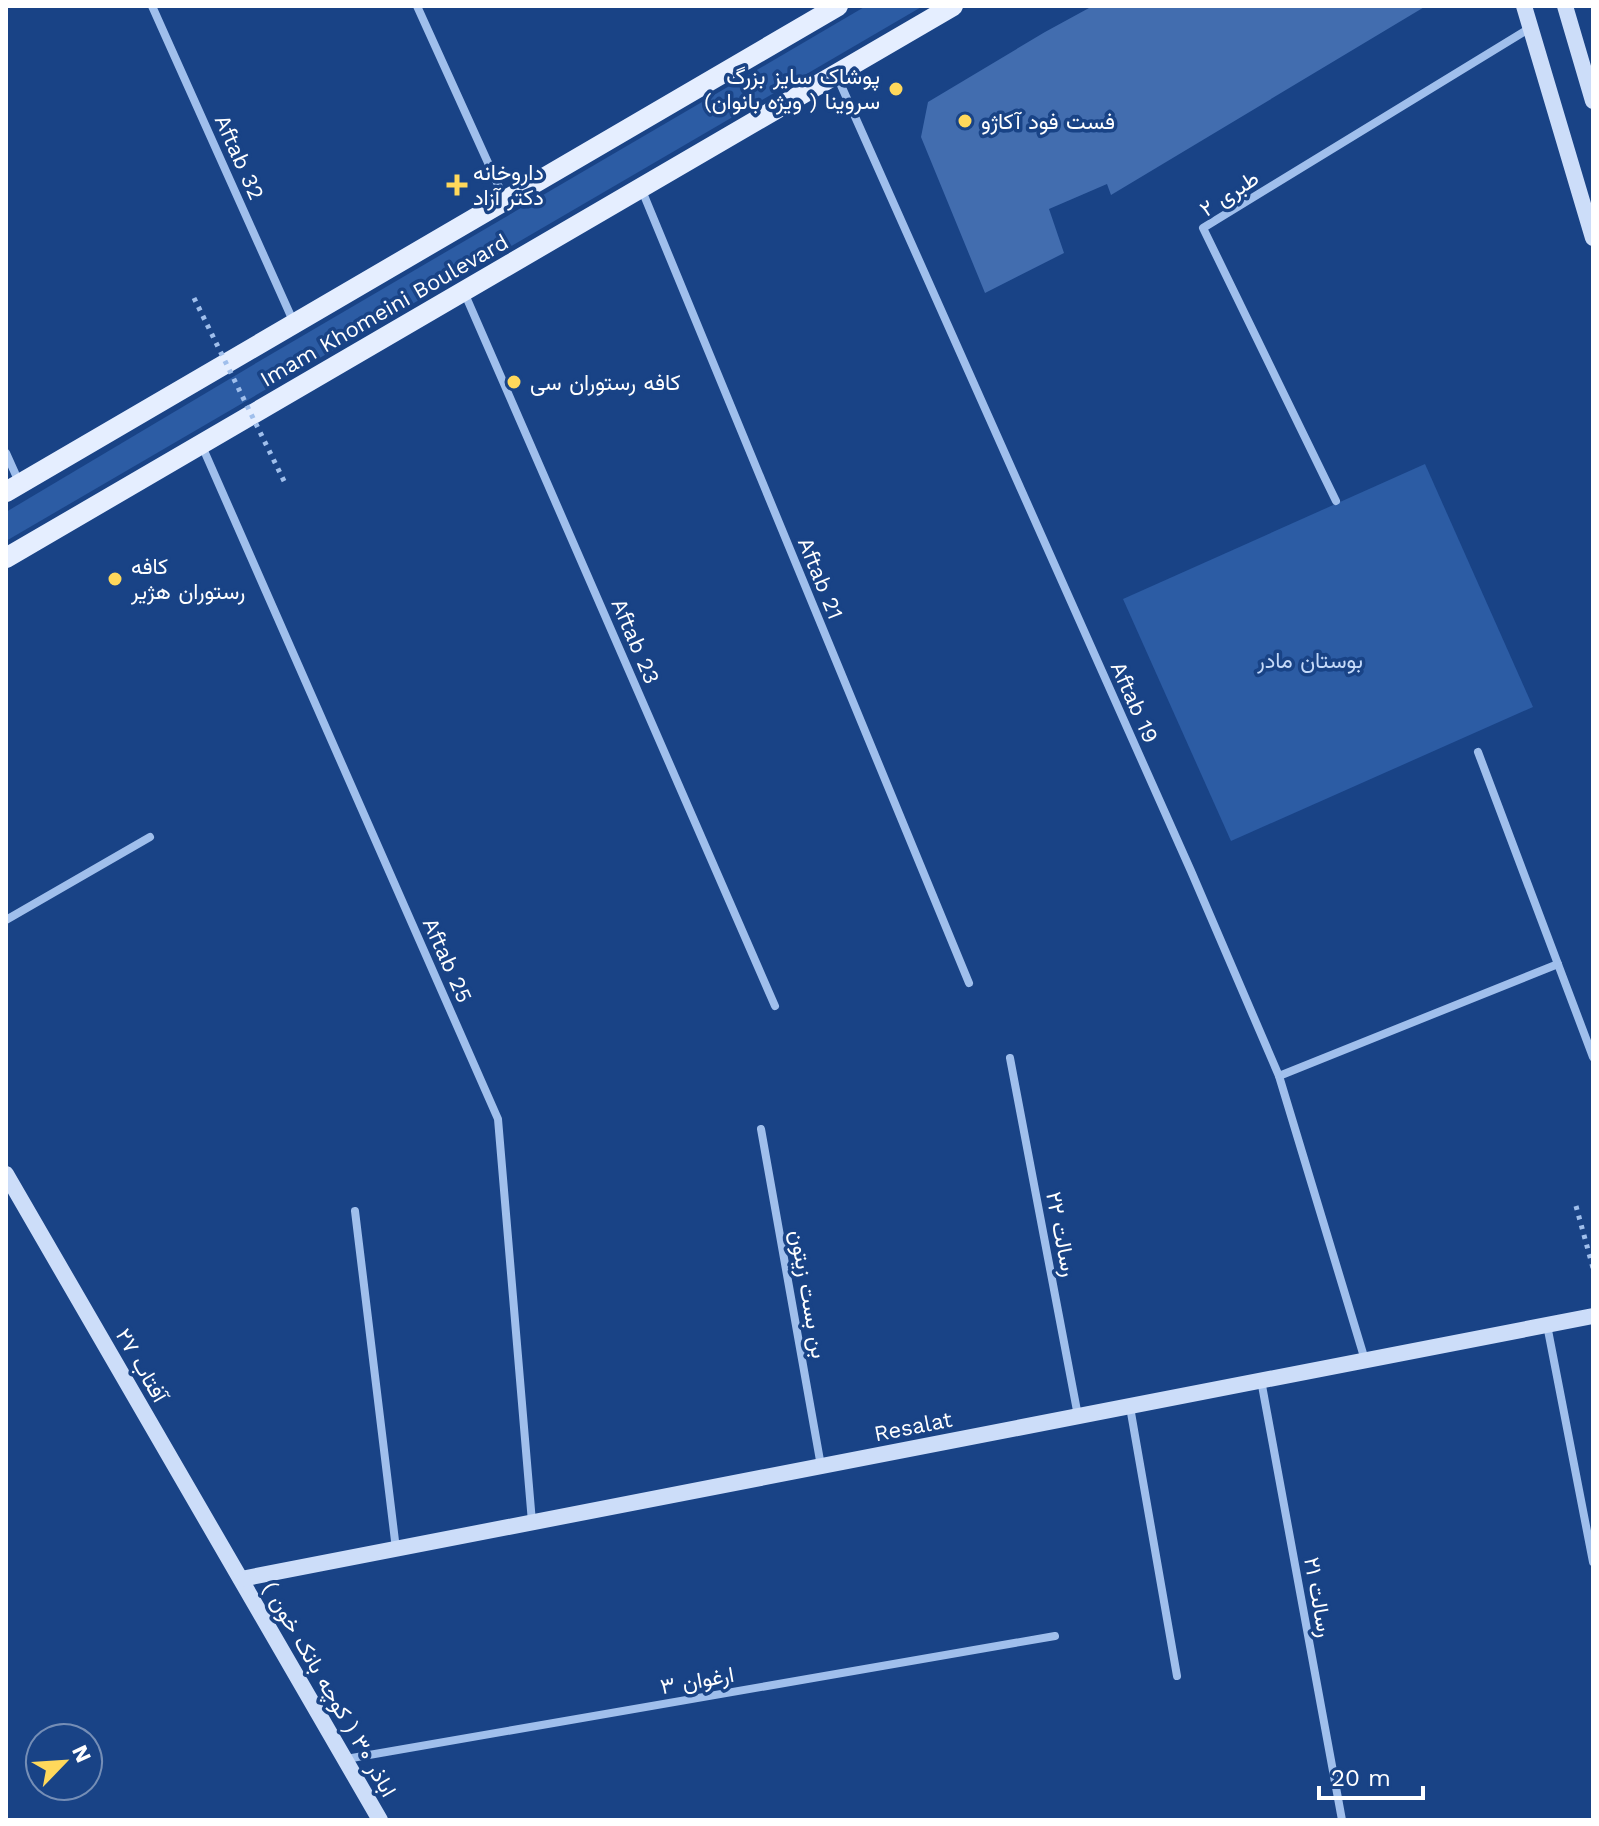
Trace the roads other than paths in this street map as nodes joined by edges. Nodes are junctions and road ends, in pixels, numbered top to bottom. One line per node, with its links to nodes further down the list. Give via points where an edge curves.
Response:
1 (152, 6): 14 (street, Aftab 32)
2 (417, 6): 11 (street)
3 (838, 6): 11 (main road, Imam Khomeini Boulevard)
4 (953, 6): 8 (main road, Imam Khomeini Boulevard)
5 (1524, 6): 7 (main road)
6 (1565, 6): 9 (main road)
7 (1531, 28): 12 (main road); 18 (street, طبری ۲, via 1203,228)
8 (836, 73): 10 (main road, Imam Khomeini Boulevard); 28 (street, Aftab 19)
9 (1593, 101)
10 (640, 188): 13 (main road, Imam Khomeini Boulevard); 24 (street, Aftab 21)
11 (505, 201): 14 (main road, Imam Khomeini Boulevard)
12 (1593, 238)
13 (464, 291): 15 (main road, Imam Khomeini Boulevard); 25 (street, Aftab 23)
14 (295, 324): 17 (main road, Imam Khomeini Boulevard)
15 (202, 445): 19 (main road, Imam Khomeini Boulevard); 39 (street, Aftab 25, via 498,1119)
16 (6, 453): 17 (street)
17 (13, 488)
18 (1336, 501)
19 (6, 558)
20 (1478, 752): 23 (street)
21 (150, 837): 22 (street)
22 (6, 920)
23 (1558, 964): 26 (street); 28 (street)
24 (969, 983)
25 (775, 1006)
26 (1593, 1057)
27 (1010, 1058): 37 (street, رسالت ۲۲)
28 (1279, 1076): 34 (street, Aftab 19)
29 (761, 1129): 38 (street, بن بست زیتون)
30 (6, 1174): 42 (main road, آفتاب ۲۷)
31 (355, 1211): 40 (street)
32 (1593, 1316): 33 (main road, Resalat)
33 (1547, 1325): 34 (main road, Resalat); 41 (street)
34 (1365, 1360): 35 (main road, Resalat)
35 (1261, 1380): 36 (main road, Resalat); 47 (street, رسالت ۲۱)
36 (1130, 1406): 37 (main road, Resalat); 44 (street)
37 (1078, 1416): 38 (main road, Resalat)
38 (821, 1466): 39 (main road, Resalat)
39 (532, 1522): 40 (main road, Resalat)
40 (396, 1549): 42 (main road, Resalat)
41 (1593, 1562)
42 (241, 1579): 45 (main road, اباذر ۳۰ ( کوچه بانک خون ))
43 (1055, 1636): 45 (street, ارغوان ۳)
44 (1177, 1676)
45 (345, 1759): 46 (main road, اباذر ۳۰ ( کوچه بانک خون ))
46 (380, 1820)
47 (1342, 1820)

